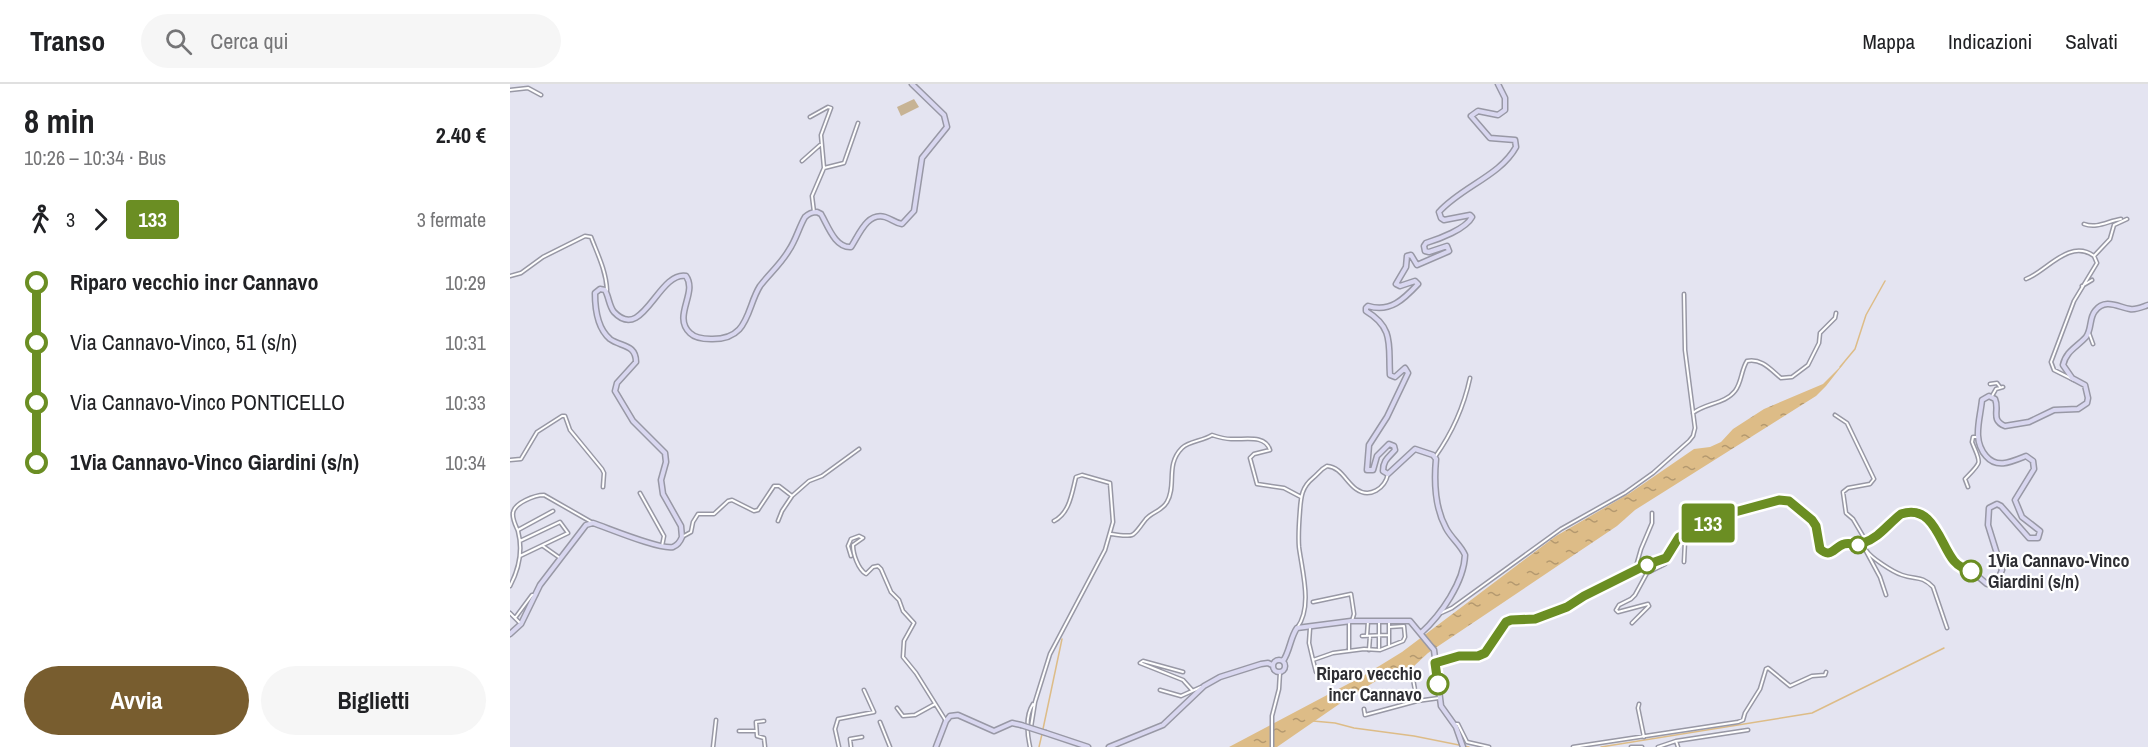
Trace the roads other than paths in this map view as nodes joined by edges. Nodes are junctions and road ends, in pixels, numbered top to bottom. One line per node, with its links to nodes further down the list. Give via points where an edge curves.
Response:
1 (912, 84): 10 (street, via 944,115 947,127 922,158 911,216 902,224 884,217 874,219 848,247 840,244 821,214)
2 (1498, 84): 33 (street, via 1505,98 1505,110 1498,115 1478,111 1471,116 1490,138 1515,140 1513,154 1439,212 1444,220 1472,217 1424,246 1429,252 1447,246 1447,252 1417,265 1411,255 1407,256 1406,267 1396,284 1415,281 1416,287 1388,307 1366,308 1380,320 1387,334 1390,375 1395,377 1403,368 1408,370 1387,417 1367,449 1366,468 1370,471 1385,446 1394,446 1383,465)
3 (510, 90): 4 (street, via 528,88)
4 (541, 94)
5 (810, 117): 7 (street, via 831,108)
6 (858, 123): 9 (street, via 844,163)
7 (820, 145): 8 (street); 9 (street)
8 (802, 161)
9 (824, 168): 10 (street, via 812,196)
10 (814, 212): 17 (street, via 805,218 780,264 761,285 748,320 726,337 708,340 687,330 683,316 690,287 686,276 679,276 664,287 645,311 633,319 614,312)
11 (2084, 224): 12 (street, via 2096,226 2127,219 2114,225 2110,239)
12 (2094, 256): 14 (street, via 2084,251 2072,252); 16 (street, via 2097,263)
13 (510, 276): 17 (street, via 585,236 591,237 606,275)
14 (2026, 279)
15 (2092, 280): 16 (street)
16 (2082, 286): 24 (street, via 2051,366)
17 (606, 292): 47 (street, via 600,289 595,293 597,317 603,330 611,340 636,354 636,362 617,383 615,391 633,421 665,453 663,494 681,526)
18 (1683, 294): 27 (street, via 1683,331)
19 (2148, 305): 21 (street, via 2134,309 2104,305 2094,311)
20 (1836, 313): 27 (street, via 1821,333 1808,365 1792,377 1781,378 1763,363 1751,360 1745,364 1733,394)
21 (2089, 331): 22 (street); 24 (street, via 2066,355 2063,365 2072,378)
22 (2093, 344)
23 (1470, 378): 31 (street, via 1461,409)
24 (2081, 382): 26 (street, via 2088,398 2082,407 2054,410 2011,426 1998,422 1997,402)
25 (1990, 384): 26 (street, via 1997,383 2002,388)
26 (1992, 396): 29 (street, via 1982,400)
27 (1693, 413): 64 (street, via 1693,436 1653,472 1625,493 1561,529)
28 (1835, 415): 49 (street, via 1848,423 1873,473 1870,484 1843,492 1846,513)
29 (1978, 436): 35 (street, via 1972,442 1980,461 1965,479); 49 (street, via 1980,449 1990,461 2001,465 2026,456 2034,465 2015,500 2022,517 2040,531 2038,538 2028,538 2001,506 1989,508 1988,525 2002,570 1997,582 1987,584 1959,566 1939,531 1917,513 1901,514 1879,535)
30 (859, 449): 37 (street)
31 (1435, 457): 33 (street, via 1415,449); 64 (street, via 1434,475 1445,528 1466,555)
32 (510, 460): 34 (street, via 521,459 537,432 562,416 604,472)
33 (1388, 474): 38 (street, via 1382,488 1365,492 1328,466 1307,484)
34 (603, 487)
35 (1968, 487)
36 (640, 493): 51 (street, via 664,536)
37 (792, 496): 41 (street); 47 (street, via 774,486 756,511 730,500 714,514 696,515 691,532)
38 (1301, 497): 46 (street, via 1284,488 1257,484 1251,456 1270,450 1269,446 1255,438 1234,440 1212,435 1181,449 1172,463 1168,500 1147,518 1139,531 1129,536); 73 (street, via 1299,546 1306,592)
39 (553, 511): 45 (street)
40 (1652, 513): 58 (street, via 1652,524)
41 (778, 521)
42 (1054, 521): 46 (street, via 1070,502 1076,477 1083,475 1110,483)
43 (593, 522): 45 (street, via 538,495 514,509); 51 (street); 55 (street, via 586,525)
44 (1697, 528): 49 (street, via 1724,515 1784,500 1812,520 1822,552 1831,553 1842,544); 56 (street, via 1679,537); 57 (street, via 1685,541)
45 (518, 530): 48 (street)
46 (1110, 534): 99 (street, via 1050,654)
47 (682, 537): 51 (street, via 675,546)
48 (520, 542): 50 (street, via 560,522 564,525 568,533); 53 (street)
49 (1864, 542): 52 (street)
50 (543, 546): 53 (street); 55 (street)
51 (662, 546)
52 (1866, 551): 61 (street); 74 (street, via 1892,570 1929,583)
53 (520, 555): 59 (street)
54 (850, 556): 101 (street, via 851,538 863,538 853,545 862,572 866,574 878,566 882,569 891,592 914,623 904,641 903,657)
55 (560, 558): 60 (street)
56 (1666, 558): 58 (street); 69 (street, via 1667,562 1647,573 1631,599 1616,610 1648,604)
57 (1684, 562)
58 (1635, 570): 87 (street, via 1567,607 1535,619 1506,622 1485,653)
59 (510, 586)
60 (536, 595): 65 (street); 70 (street)
61 (1886, 595)
62 (1313, 602): 66 (street, via 1351,594 1354,614)
63 (510, 613): 65 (street)
64 (1441, 613): 76 (street)
65 (515, 618): 70 (street)
66 (1350, 621): 67 (street); 72 (street); 84 (street)
67 (1368, 621): 68 (street); 80 (street)
68 (1379, 621): 71 (street); 77 (street)
69 (1632, 622)
70 (521, 624): 75 (street)
71 (1389, 624): 76 (street, via 1410,621); 78 (street); 81 (street, via 1406,629 1403,641)
72 (1310, 625): 73 (street); 85 (street)
73 (1297, 628): 86 (street)
74 (1947, 628)
75 (510, 634)
76 (1421, 634): 87 (street, via 1434,651)
77 (1379, 635): 78 (street); 80 (street); 83 (street)
78 (1389, 635): 81 (street)
79 (1362, 636): 80 (street)
80 (1368, 636): 82 (street)
81 (1389, 647): 83 (street)
82 (1369, 650): 83 (street); 84 (street)
83 (1379, 650)
84 (1349, 652): 85 (street)
85 (1313, 660): 91 (street)
86 (1283, 661): 88 (street); 90 (street, via 1284,669)
87 (1435, 663): 98 (street)
88 (1272, 665): 90 (street, via 1274,671); 94 (street, via 1261,664)
89 (1183, 672): 97 (street, via 1140,663 1183,680)
90 (1280, 672): 126 (street, via 1272,716)
91 (1316, 672)
92 (1826, 672): 115 (street, via 1790,686 1768,668 1743,720)
93 (1413, 679): 100 (street)
94 (1204, 686): 97 (street); 125 (street, via 1163,724)
95 (864, 690): 119 (street, via 874,712 838,719)
96 (1160, 690): 97 (street, via 1177,696)
97 (1192, 690)
98 (1440, 698): 100 (street); 109 (street)
99 (1035, 702): 110 (street); 123 (street, via 1028,718)
100 (1417, 702): 104 (street, via 1365,715)
101 (935, 704): 103 (street, via 915,715 903,716); 107 (street)
102 (1639, 704): 115 (street)
103 (897, 708)
104 (1364, 710)
105 (716, 720): 117 (street)
106 (765, 721): 113 (street, via 756,722)
107 (946, 721): 110 (street, bridge, via 958,715 994,731 1012,723); 122 (street)
108 (880, 722): 121 (street)
109 (1455, 726): 127 (street); 128 (street, via 1458,724 1467,742)
110 (1031, 728): 124 (street, bridge)
111 (1748, 730): 116 (street)
112 (739, 731): 113 (street)
113 (756, 731): 118 (street, via 757,736 764,738)
114 (862, 737): 120 (street, via 850,739)
115 (1644, 737): 129 (street)
116 (1676, 741): 132 (street); 133 (street)
117 (713, 747)
118 (765, 747)
119 (839, 747)
120 (851, 747)
121 (890, 747)
122 (936, 747)
123 (1030, 747)
124 (1088, 747)
125 (1109, 747)
126 (1272, 747)
127 (1463, 747)
128 (1489, 747)
129 (1573, 747)
130 (1631, 747): 131 (street)
131 (1642, 747)
132 (1658, 747)
133 (1678, 747)

